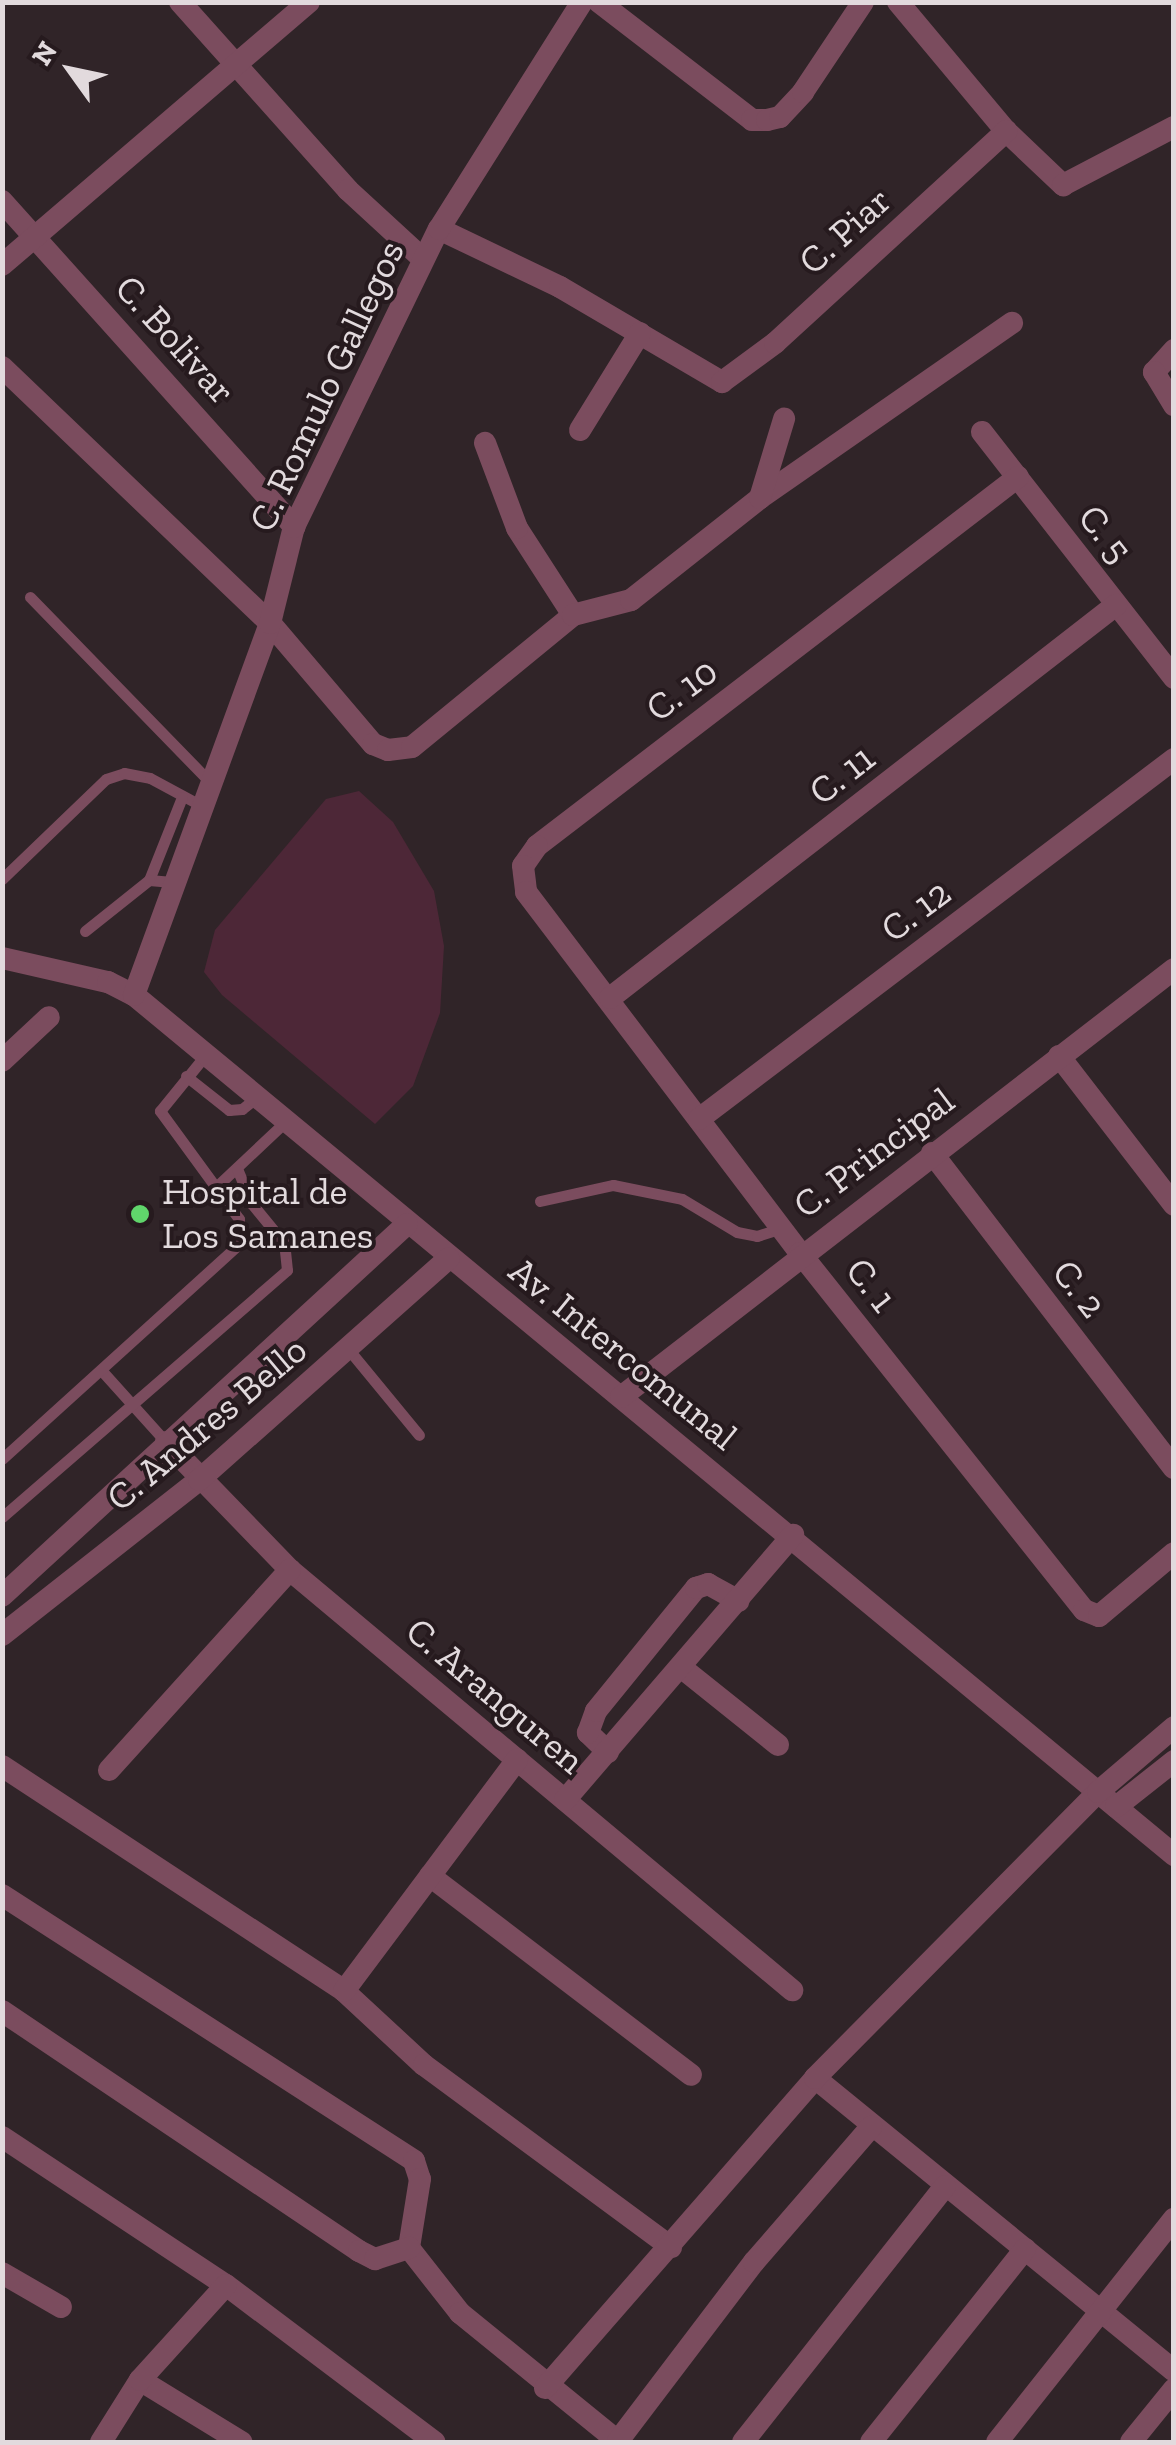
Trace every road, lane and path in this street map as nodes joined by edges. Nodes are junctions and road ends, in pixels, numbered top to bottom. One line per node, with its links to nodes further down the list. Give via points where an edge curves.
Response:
1 (180, 2): 7 (street)
2 (309, 2): 7 (street)
3 (582, 2): 11 (street, C. Romulo Gallegos)
4 (599, 2): 5 (street, via 752,120 780,117)
5 (863, 2)
6 (898, 2): 9 (street)
7 (234, 66): 12 (street); 13 (street)
8 (1174, 127): 9 (street, via 1070,184 1055,181)
9 (1006, 131): 16 (street, C. Piar, via 729,380 722,382)
10 (2, 201): 12 (street, C. Bolivar)
11 (439, 229): 13 (street, C. Romulo Gallegos); 16 (street)
12 (35, 235): 14 (street); 26 (street, C. Bolivar)
13 (422, 259): 26 (street, C. Romulo Gallegos)
14 (2, 265)
15 (1012, 323): 25 (street)
16 (640, 332): 21 (street)
17 (1174, 350): 19 (street, via 1156,366 1157,384)
18 (2, 367): 30 (street)
19 (1174, 405)
20 (784, 418): 25 (street)
21 (580, 430)
22 (982, 432): 24 (street, C. 5)
23 (485, 443): 29 (street, via 517,528)
24 (1018, 477): 28 (street, C. 5); 41 (street, C. 10, via 538,846 524,866 526,892)
25 (760, 498): 29 (street, via 630,600)
26 (294, 526): 30 (street, C. Romulo Gallegos)
27 (30, 597): 33 (lane)
28 (1116, 605): 31 (street, C. 5); 41 (street, C. 11)
29 (573, 614): 30 (street, via 412,747 388,750 373,744)
30 (270, 623): 33 (street, C. Romulo Gallegos)
31 (1174, 678)
32 (1174, 759): 48 (street, C. 12)
33 (210, 782): 34 (street, C. Romulo Gallegos)
34 (192, 802): 35 (lane, via 150,778 124,773 106,779); 36 (street, C. Romulo Gallegos)
35 (2, 879)
36 (161, 881): 37 (lane); 40 (street, C. Romulo Gallegos)
37 (85, 931)
38 (2, 958): 40 (street, Av. Intercomunal, via 108,982)
39 (1174, 969): 44 (street, C. Principal)
40 (134, 995): 43 (street, Av. Intercomunal)
41 (610, 998): 48 (street, C. 1)
42 (49, 1018): 45 (street)
43 (208, 1052): 46 (lane); 47 (street, Av. Intercomunal)
44 (1059, 1056): 50 (street, C. Principal); 54 (street)
45 (3, 1061)
46 (186, 1076): 47 (lane, via 230,1110 242,1110); 52 (lane, via 162,1104 162,1119)
47 (258, 1096): 49 (street, Av. Intercomunal)
48 (699, 1118): 56 (street, C. 1)
49 (287, 1120): 51 (lane); 55 (street, Av. Intercomunal)
50 (932, 1153): 57 (street, C. Principal); 66 (street, C. 2)
51 (237, 1169): 52 (lane); 62 (lane, via 252,1204 284,1243 288,1270)
52 (216, 1186): 60 (lane, via 242,1224 239,1244)
53 (540, 1201): 56 (lane, via 614,1185 682,1199 737,1232 757,1236)
54 (1174, 1205)
55 (407, 1224): 58 (street, Av. Intercomunal); 64 (street, C. Andres Bello)
56 (782, 1228): 57 (street, C. 1)
57 (800, 1253): 61 (street, C. Principal); 70 (street, C. 1, via 1084,1610 1099,1616)
58 (450, 1258): 59 (street, C. Andres Bello); 61 (street, Av. Intercomunal)
59 (349, 1350): 63 (lane); 67 (street, C. Andres Bello)
60 (102, 1370): 62 (lane); 65 (lane)
61 (621, 1397): 69 (street, Av. Intercomunal)
62 (128, 1404): 64 (lane); 68 (lane)
63 (420, 1435)
64 (166, 1442): 67 (street, C. Aranguren); 72 (street, C. Andres Bello)
65 (2, 1459)
66 (1174, 1468)
67 (199, 1480): 71 (street, C. Aranguren); 74 (street, C. Andres Bello)
68 (2, 1517)
69 (793, 1535): 73 (street); 84 (street, Av. Intercomunal)
70 (1174, 1553)
71 (290, 1570): 79 (street, C. Aranguren); 82 (street)
72 (2, 1596)
73 (739, 1601): 75 (street); 78 (street, via 708,1584 696,1588 596,1710 588,1732)
74 (2, 1635)
75 (682, 1668): 77 (street); 78 (street)
76 (1174, 1727): 84 (street)
77 (778, 1745)
78 (608, 1752): 83 (street)
79 (517, 1760): 83 (street, C. Aranguren); 86 (street)
80 (1174, 1761): 84 (street)
81 (2, 1766): 89 (street)
82 (109, 1770)
83 (564, 1800): 88 (street, C. Aranguren)
84 (1107, 1800): 85 (street, Av. Intercomunal); 92 (street)
85 (1174, 1854)
86 (430, 1876): 89 (street); 91 (street)
87 (2, 1895): 98 (street, via 414,2161 420,2179)
88 (792, 1990)
89 (344, 1992): 97 (street, via 424,2065)
90 (2, 2011): 98 (street, via 359,2251 375,2259)
91 (691, 2075)
92 (815, 2078): 93 (street); 97 (street)
93 (870, 2128): 95 (street); 111 (street, via 754,2262)
94 (2, 2137): 101 (street)
95 (945, 2186): 99 (street); 112 (street)
96 (1174, 2219): 103 (street)
97 (672, 2247): 106 (street)
98 (409, 2248): 106 (street, via 460,2313)
99 (1025, 2249): 103 (street); 113 (street)
100 (2, 2273): 102 (street)
101 (226, 2285): 105 (street); 110 (street)
102 (61, 2308)
103 (1099, 2314): 104 (street); 114 (street)
104 (1174, 2371)
105 (140, 2380): 108 (street); 109 (street)
106 (545, 2388): 111 (street)
107 (1171, 2397): 115 (street)
108 (101, 2442)
109 (241, 2442)
110 (434, 2442)
111 (618, 2442)
112 (743, 2442)
113 (872, 2442)
114 (997, 2442)
115 (1131, 2442)

